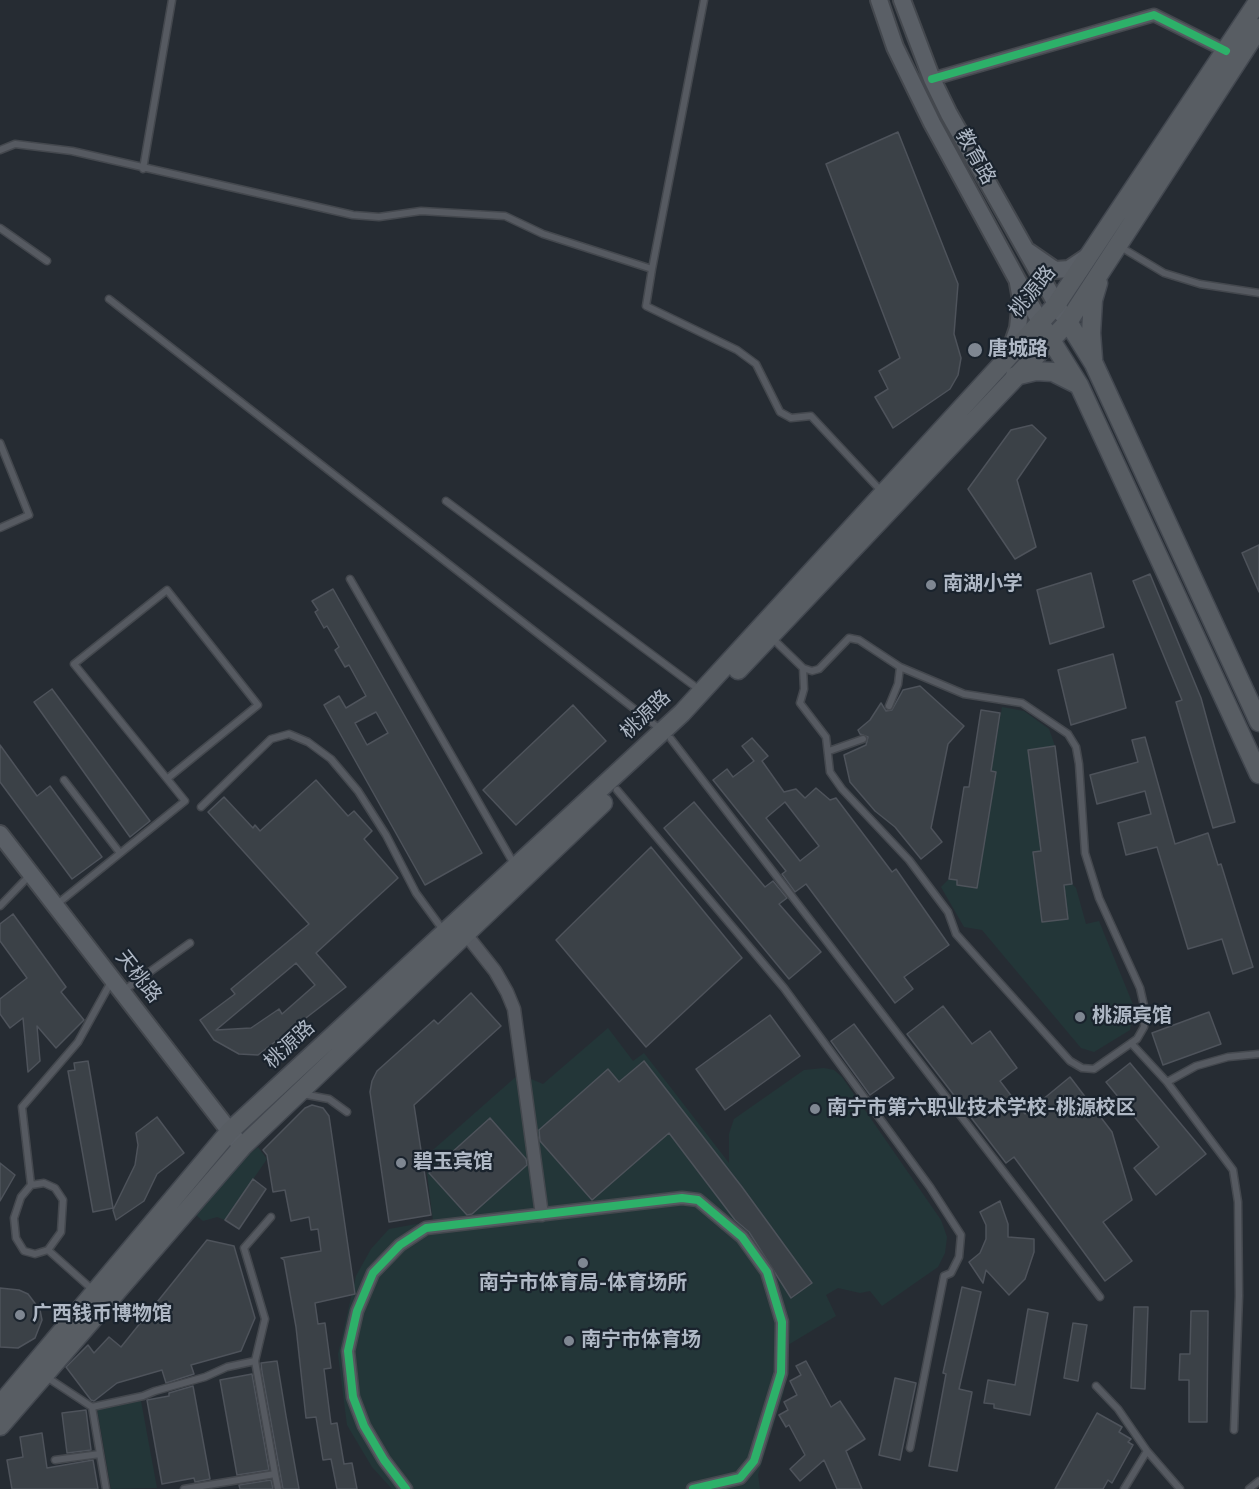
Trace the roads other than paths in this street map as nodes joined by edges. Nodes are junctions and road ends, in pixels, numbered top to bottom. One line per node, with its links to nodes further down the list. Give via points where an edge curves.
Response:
1 (172, 0): 10 (lane)
2 (704, 0): 16 (lane)
3 (879, 0): 18 (main road, 教育路, via 895,47 932,123)
4 (902, 0): 8 (main road, 教育路)
5 (1259, 0): 7 (main road, 桃源路)
6 (1259, 28): 12 (main road, 桃源路)
7 (1226, 51): 8 (street, via 1154,15); 14 (main road, 桃源路)
8 (932, 79): 13 (main road, 教育路)
9 (0, 150): 10 (lane, via 15,144 61,150)
10 (143, 170): 16 (lane, via 353,215 379,217 421,211 505,216 543,234)
11 (0, 228): 15 (lane)
12 (1119, 245): 17 (main road, 桃源路); 19 (lane, via 1164,273 1200,284)
13 (1025, 249): 14 (main road, via 1055,270 1069,269); 21 (main road, 教育路)
14 (1088, 257): 21 (main road, 桃源路)
15 (47, 261)
16 (652, 269): 29 (lane, via 646,306 737,350 756,364 780,412 791,418 811,416)
17 (1102, 270): 22 (main road, 桃源路); 25 (main road, via 1093,300)
18 (1017, 276): 23 (main road, 教育路); 24 (main road, via 1021,300 1018,328)
19 (1259, 293)
20 (110, 299): 39 (lane)
21 (1056, 305): 22 (main road, 教育路); 23 (main road, 桃源路)
22 (1068, 322): 23 (main road, 桃源路); 25 (main road)
23 (1045, 329): 24 (main road, 桃源路); 26 (main road, 桃源路); 27 (main road)
24 (1008, 357): 29 (main road, 桃源路)
25 (1094, 364): 38 (main road)
26 (1013, 377): 27 (main road, via 1036,370 1053,372); 33 (main road, 桃源路)
27 (1079, 385): 42 (main road)
28 (0, 443): 31 (lane, via 29,515)
29 (883, 493): 36 (main road, 桃源路)
30 (446, 501): 36 (lane)
31 (0, 528)
32 (350, 579): 49 (lane)
33 (770, 636): 35 (lane); 39 (main road, 桃源路)
34 (900, 667): 35 (lane, via 849,638 819,669); 37 (lane); 57 (lane, via 964,694 1022,703 1068,734 1076,747 1085,853 1099,898 1140,988 1145,1010 1144,1027)
35 (803, 668): 41 (lane, via 800,703 826,736)
36 (701, 692): 39 (main road, 桃源路)
37 (889, 706)
38 (1259, 722)
39 (667, 735): 45 (main road, 桃源路); 49 (main road, 桃源路); 69 (lane)
40 (863, 739): 41 (lane)
41 (829, 752): 57 (lane, via 830,772 842,789 909,860 948,912 956,934 1070,1061 1094,1069)
42 (1259, 774)
43 (168, 778): 43 (lane, via 74,664 167,590 258,705); 48 (lane, via 185,801)
44 (64, 780): 48 (lane)
45 (617, 790): 54 (main road, 桃源路); 77 (lane, via 784,988 961,1234 959,1257 951,1273 944,1276)
46 (201, 807): 53 (lane, via 271,739 289,734 308,742 332,759 358,791 416,892)
47 (0, 834): 50 (main road, 天桃路)
48 (120, 853): 52 (lane)
49 (516, 867): 53 (main road, 桃源路)
50 (31, 874): 51 (lane); 52 (main road, 天桃路)
51 (0, 906)
52 (56, 906): 56 (main road, 天桃路)
53 (445, 933): 62 (main road, 桃源路)
54 (465, 933): 60 (main road, 桃源路); 65 (street, via 495,971 514,1010)
55 (190, 943): 56 (lane)
56 (118, 985): 62 (main road, 天桃路); 64 (lane, via 78,1042 22,1107)
57 (1131, 1043): 59 (lane)
58 (1259, 1054): 59 (lane, via 1196,1066)
59 (1167, 1082): 76 (lane, via 1233,1170 1238,1202 1239,1296)
60 (299, 1094): 61 (lane, via 329,1099); 63 (main road, 桃源路)
61 (347, 1113)
62 (230, 1131): 63 (main road, 天桃路); 68 (main road, 桃源路)
63 (242, 1147): 71 (main road, 桃源路)
64 (31, 1185): 67 (lane, via 44,1183 55,1188 63,1200 61,1232); 67 (lane, via 21,1197 14,1218 16,1238 24,1251 35,1254)
65 (542, 1215): 88 (street, via 426,1228 400,1245 373,1273 357,1311 348,1352 353,1397 364,1426); 89 (street, via 682,1198 698,1200 742,1237 767,1272 782,1322 781,1373 768,1422 754,1461 740,1478)
66 (271, 1217): 70 (lane, via 244,1248 265,1319)
67 (48, 1250): 68 (lane)
68 (95, 1292): 73 (main road, 桃源路)
69 (1100, 1297)
70 (255, 1361): 74 (lane, via 143,1396); 81 (lane)
71 (44, 1375): 74 (lane); 75 (main road, 桃源路)
72 (1096, 1386): 78 (lane, via 1118,1409)
73 (0, 1405)
74 (92, 1407): 79 (lane)
75 (0, 1426)
76 (1234, 1430)
77 (910, 1448)
78 (1147, 1451): 90 (lane); 91 (lane)
79 (100, 1454): 80 (lane); 84 (lane)
80 (55, 1460)
81 (275, 1474): 82 (lane); 87 (lane)
82 (228, 1481): 85 (lane); 86 (lane)
83 (1259, 1481): 92 (lane)
84 (106, 1489)
85 (184, 1489)
86 (229, 1489)
87 (278, 1489)
88 (406, 1489)
89 (693, 1489)
90 (1124, 1489)
91 (1180, 1489)
92 (1249, 1489)

